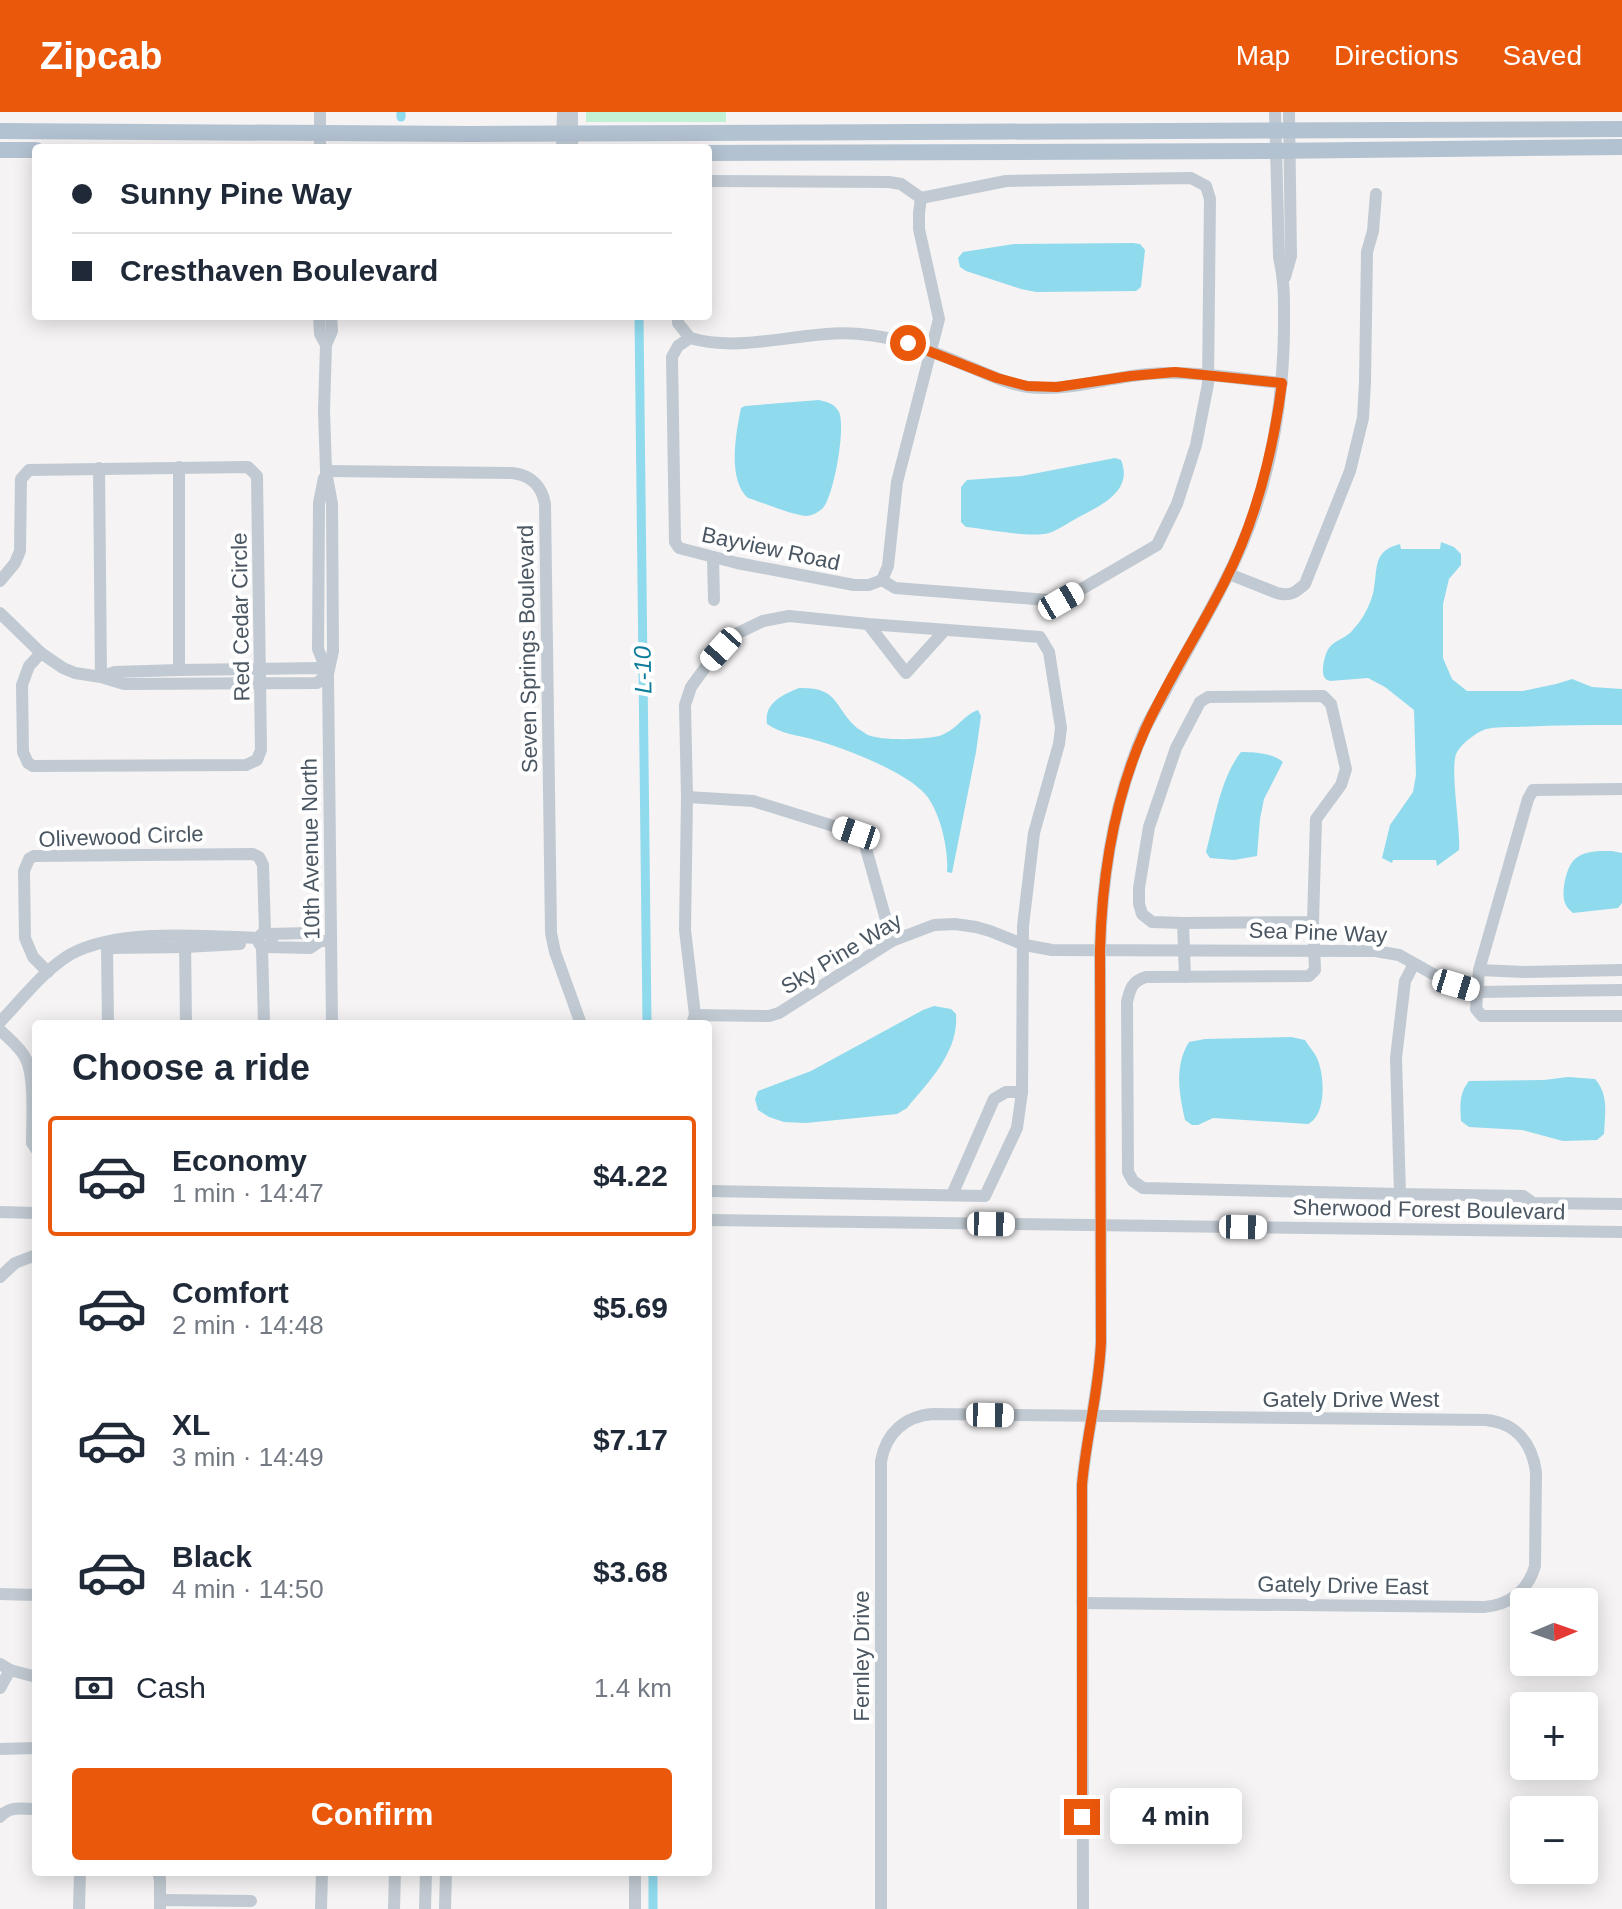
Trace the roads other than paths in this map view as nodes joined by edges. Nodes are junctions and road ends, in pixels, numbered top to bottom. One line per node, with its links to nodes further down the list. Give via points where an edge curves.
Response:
1 (320, 112): 9 (street)
2 (563, 112): 10 (street)
3 (572, 112): 10 (street)
4 (1282, 120): 5 (main road); 8 (main road); 15 (street)
5 (1579, 129): 6 (main road); 12 (main road)
6 (1622, 129)
7 (0, 131): 9 (main road)
8 (799, 133): 10 (main road); 16 (main road)
9 (320, 140): 10 (main road)
10 (567, 141)
11 (1622, 147): 12 (main road)
12 (1579, 148): 15 (main road)
13 (0, 150): 14 (main road)
14 (32, 150)
15 (1282, 150): 16 (main road); 28 (street)
16 (800, 152): 17 (main road)
17 (712, 153)
18 (712, 181): 20 (street, via 889,182)
19 (1376, 194): 33 (street, via 1367,252 1363,418 1350,471 1305,584 1296,592 1285,596)
20 (921, 198): 26 (street, via 919,229 939,319); 27 (street, Bayview Road, via 1006,181 1191,178 1206,186)
21 (319, 320): 25 (street, 10th Avenue North)
22 (331, 320): 25 (street, 10th Avenue North)
23 (678, 320): 24 (street)
24 (690, 338): 26 (street, via 722,344 861,334); 32 (street, Bayview Road, via 672,357 675,542 679,548)
25 (326, 345): 31 (street, 10th Avenue North)
26 (931, 351): 27 (street, via 1012,383 1042,388 1149,373); 34 (street, via 897,482)
27 (1209, 376): 28 (street); 34 (street, Bayview Road, via 1196,445 1157,545 1061,601 895,588)
28 (1282, 383): 33 (street, via 1263,484)
29 (179, 467): 30 (street, Red Cedar Circle); 41 (street, Red Cedar Circle, via 248,467 257,476); 42 (street)
30 (99, 468): 35 (street, Red Cedar Circle, via 35,469 24,474 20,551); 44 (street)
31 (326, 471): 43 (street, 10th Avenue North, via 319,503 318,649); 72 (street, Seven Springs Boulevard, via 512,473 530,478 542,492 551,933)
32 (713, 557): 34 (street, Bayview Road, via 854,585); 36 (street)
33 (1229, 574): 56 (street, via 1132,763 1109,850)
34 (882, 580)
35 (0, 581)
36 (714, 600)
37 (0, 613): 40 (street)
38 (868, 624): 39 (street); 39 (street, via 906,673); 47 (street, via 789,616 736,634 691,687 685,705)
39 (945, 630): 54 (street, via 1040,637 1049,652 1061,728 1034,833)
40 (41, 653): 44 (street, via 75,673); 45 (street, Red Cedar Circle, via 22,685 23,752 33,766 252,763 261,750)
41 (261, 669): 42 (street); 43 (street, via 318,668); 45 (street, Red Cedar Circle)
42 (179, 670): 44 (street)
43 (328, 674): 45 (street, via 317,683); 51 (street, 10th Avenue North)
44 (101, 677): 45 (street, via 124,684)
45 (261, 683)
46 (1622, 789): 60 (street, via 1533,790)
47 (687, 797): 52 (street, via 753,801 856,833 865,845); 67 (street, via 685,930)
48 (1313, 922): 49 (street); 49 (street, via 1316,819 1346,769 1331,704 1323,696 1208,697 1192,714 1149,827 1139,888 1142,914 1152,922); 58 (street)
49 (1183, 923): 57 (street)
50 (264, 940): 51 (street, via 309,933); 53 (street); 62 (street, Olivewood Circle, via 263,865 253,854 34,856 24,871 25,938 33,957); 70 (street, Olivewood Circle)
51 (326, 941): 71 (street, 10th Avenue North)
52 (892, 941): 54 (street, Sky Pine Way, via 942,923 976,927); 67 (street, Sky Pine Way, via 779,1013)
53 (185, 942): 55 (street); 69 (street)
54 (1025, 945): 56 (street, Sky Pine Way); 75 (street)
55 (101, 947): 62 (street, via 71,955); 68 (street)
56 (1100, 950): 57 (street, Sea Pine Way); 84 (street)
57 (1183, 950): 58 (street, Sea Pine Way); 63 (street)
58 (1315, 950): 59 (street, Sea Pine Way, via 1375,951); 63 (street, via 1315,970 1309,976)
59 (1414, 964): 65 (street, Sea Pine Way); 78 (street, via 1405,981 1396,1058)
60 (1479, 970): 61 (street); 65 (street)
61 (1622, 970)
62 (48, 972): 73 (street)
63 (1185, 977): 78 (street, via 1146,977 1130,987 1128,1172 1133,1181 1143,1188)
64 (1622, 990): 65 (street, Sea Pine Way)
65 (1477, 992): 66 (street, via 1476,1009 1482,1016)
66 (1622, 1016)
67 (693, 1019)
68 (108, 1020)
69 (186, 1020)
70 (264, 1020)
71 (332, 1020)
72 (580, 1020)
73 (0, 1022)
74 (0, 1030): 76 (street, via 28,1063)
75 (1022, 1092): 79 (street, via 994,1099); 79 (street, via 1017,1128 985,1196)
76 (32, 1143)
77 (712, 1191): 79 (street)
78 (1400, 1194): 80 (street)
79 (952, 1195)
80 (1622, 1204)
81 (0, 1212): 82 (street)
82 (32, 1213)
83 (712, 1220): 84 (street, Sherwood Forest Boulevard)
84 (1101, 1225): 85 (street, Sherwood Forest Boulevard); 88 (street, via 1100,1369)
85 (1622, 1232)
86 (32, 1257): 87 (street)
87 (1, 1274)
88 (1092, 1416): 89 (street, Gately Drive West); 90 (street, Gately Drive West, via 1499,1422 1516,1431 1532,1453); 93 (street, via 1082,1485)
89 (914, 1417): 116 (street, Fernley Drive, via 893,1432 881,1461)
90 (1536, 1516): 93 (street, Gately Drive East, via 1531,1579 1514,1598 1497,1606)
91 (0, 1594): 92 (street)
92 (32, 1595)
93 (1082, 1603): 117 (street)
94 (5, 1667): 95 (street); 96 (street)
95 (32, 1676)
96 (0, 1688)
97 (32, 1748): 98 (street)
98 (0, 1749)
99 (32, 1809): 100 (street, via 12,1808)
100 (0, 1817)
101 (80, 1876): 110 (street)
102 (158, 1876): 109 (street)
103 (322, 1876): 111 (street)
104 (395, 1876): 112 (street)
105 (426, 1876): 113 (street)
106 (446, 1876): 114 (street)
107 (635, 1876): 115 (street)
108 (251, 1901): 109 (street)
109 (160, 1904)
110 (79, 1909)
111 (321, 1909)
112 (394, 1909)
113 (425, 1909)
114 (445, 1909)
115 (635, 1909)
116 (881, 1909)
117 (1083, 1909)

